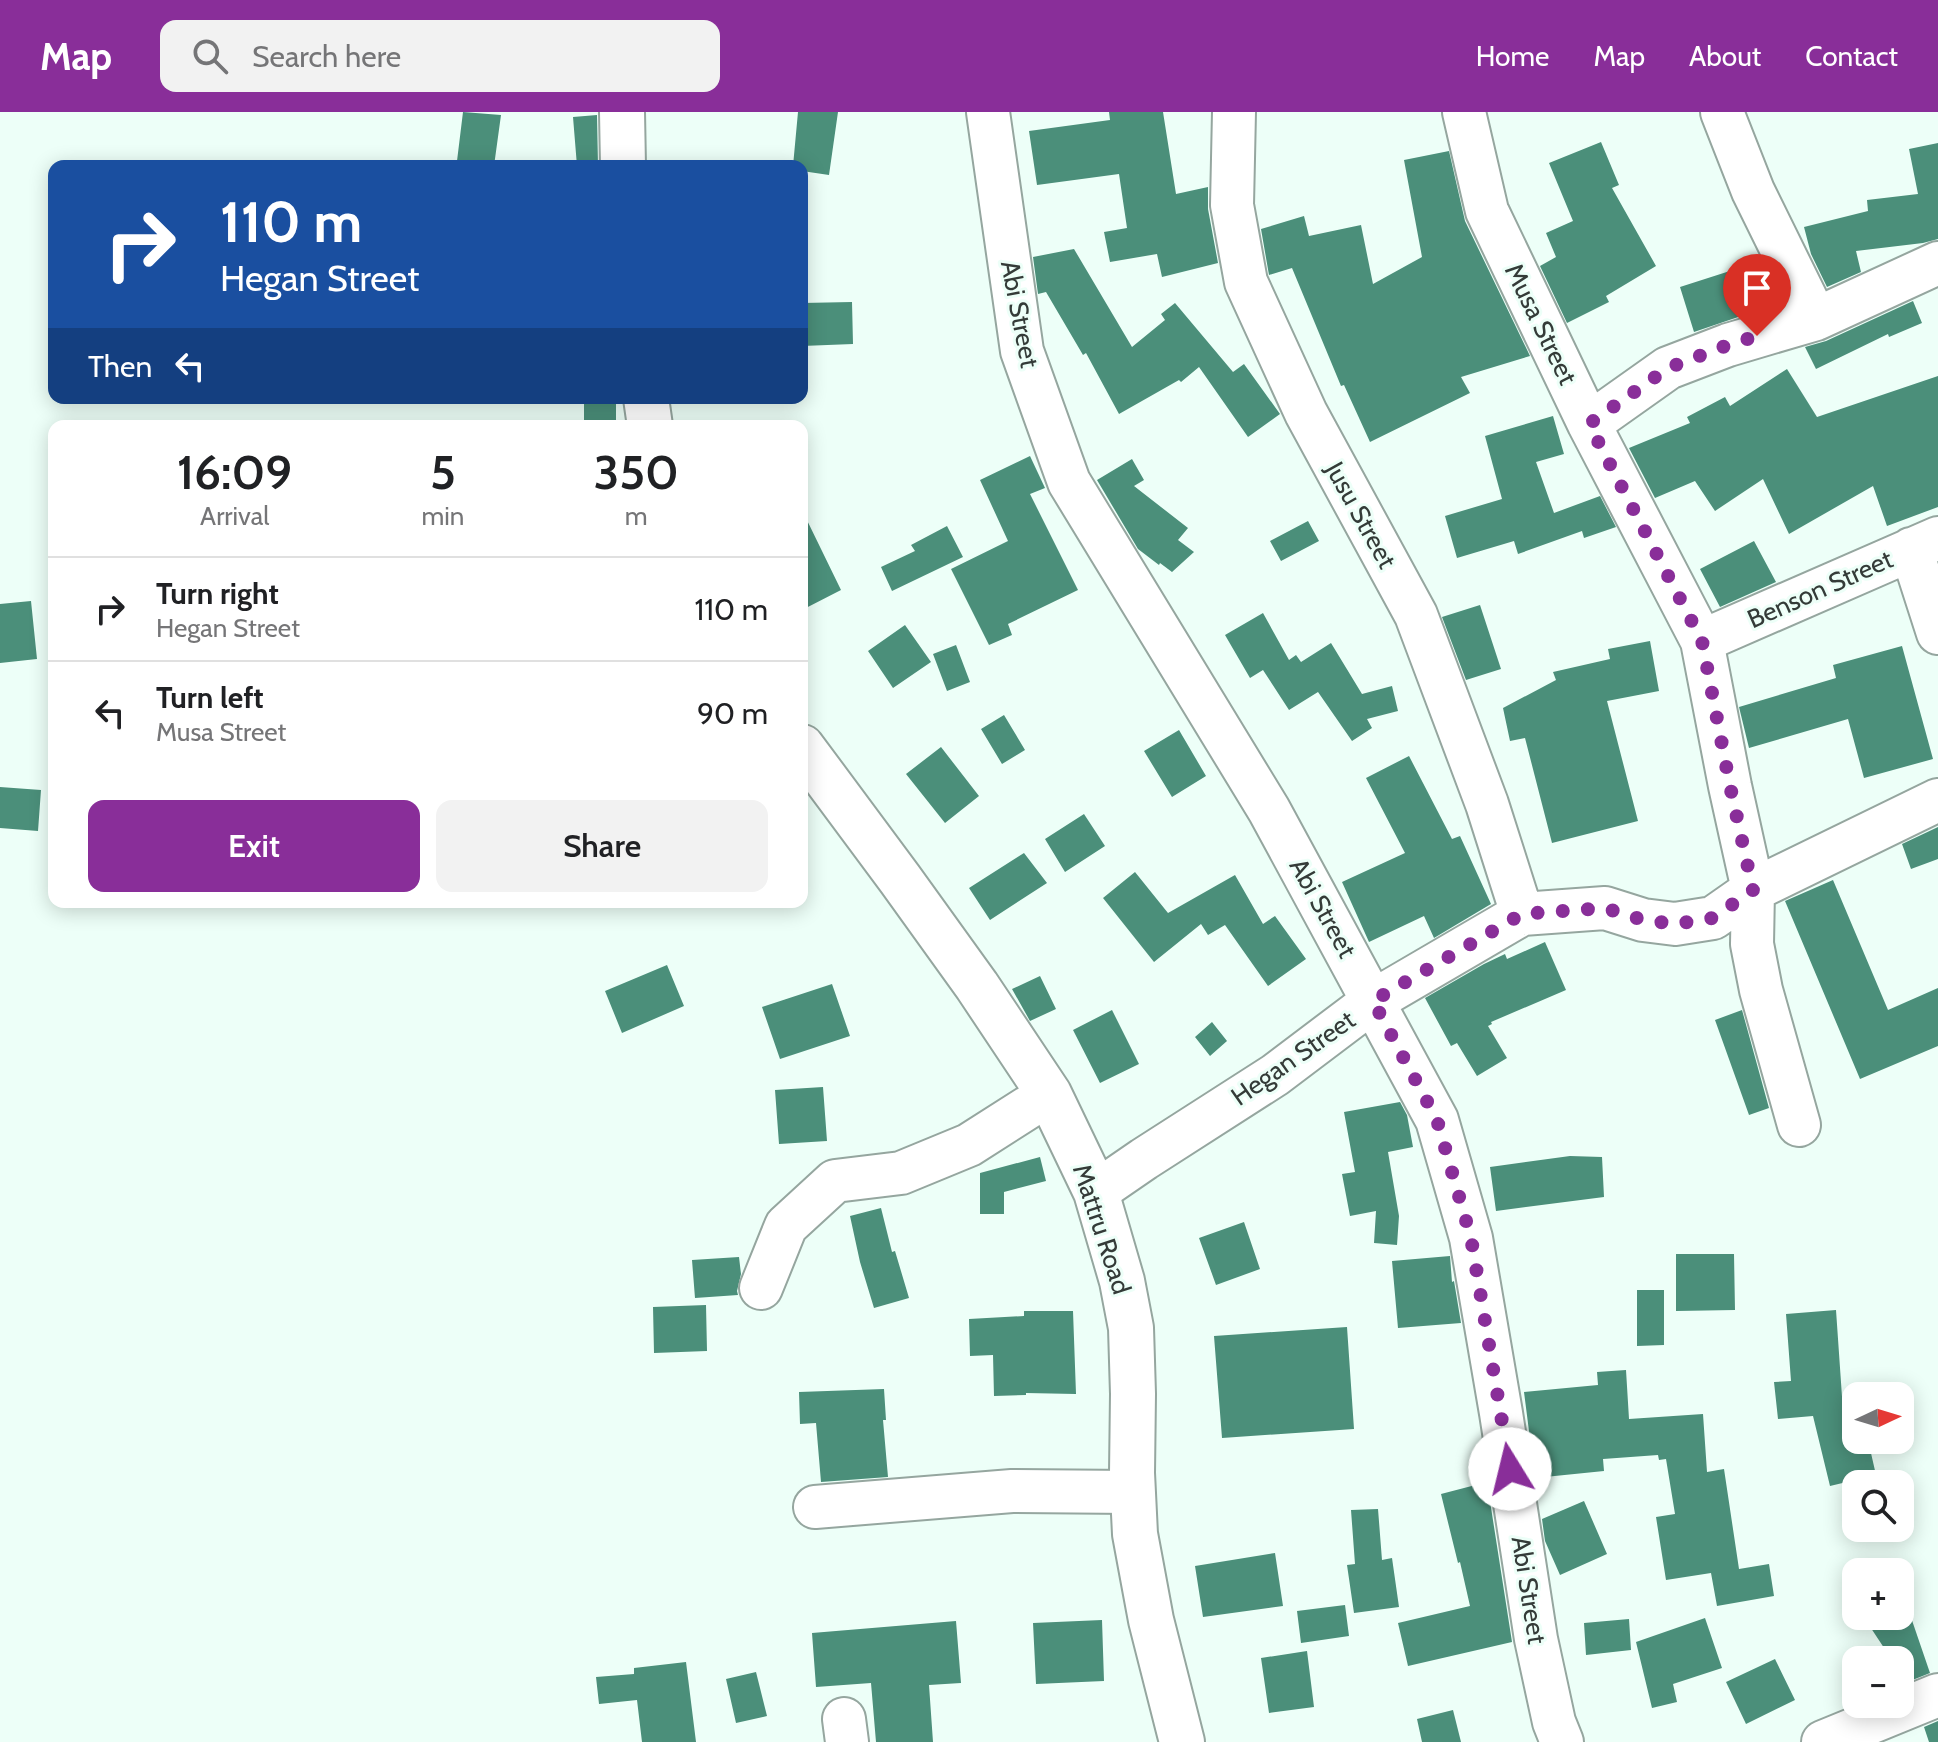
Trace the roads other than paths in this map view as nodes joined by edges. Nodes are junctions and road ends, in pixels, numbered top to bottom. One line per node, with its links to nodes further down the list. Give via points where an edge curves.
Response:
1 (622, 112): 6 (main road)
2 (988, 112): 17 (street, Abi Street, via 1022,351 1069,482 1269,810)
3 (1234, 112): 16 (street, Jusu Street, via 1232,205 1246,282 1306,413 1416,615)
4 (1722, 112): 8 (street, via 1753,191)
5 (1471, 114): 9 (street, Musa Street, via 1487,211)
6 (623, 160)
7 (1938, 263): 8 (street)
8 (1816, 319): 9 (street, via 1668,368)
9 (1589, 424): 12 (street, Musa Street)
10 (1924, 543): 11 (street); 12 (street, Benson Street)
11 (1938, 633)
12 (1702, 641): 15 (street, Musa Street)
13 (808, 755): 18 (main road, Mattru Road)
14 (1938, 800): 15 (street, Hegan Street)
15 (1753, 890): 16 (street, Hegan Street, via 1713,918 1675,924 1605,908); 19 (street, Musa Street, via 1752,944 1761,990)
16 (1522, 914): 17 (street, Hegan Street)
17 (1373, 1001): 20 (street, Hegan Street, via 1275,1075); 26 (street, Abi Street, via 1437,1120 1471,1238 1536,1639)
18 (1049, 1094): 20 (main road, Mattru Road); 21 (street, via 969,1145 901,1173 835,1181 786,1226)
19 (1799, 1125)
20 (1096, 1192): 22 (main road, Mattru Road, via 1131,1328)
21 (761, 1288)
22 (1133, 1492): 23 (street, via 1012,1491); 25 (main road, Mattru Road, via 1135,1534)
23 (815, 1507)
24 (1938, 1695): 27 (street)
25 (1182, 1742)
26 (1562, 1742)
27 (1823, 1742)

